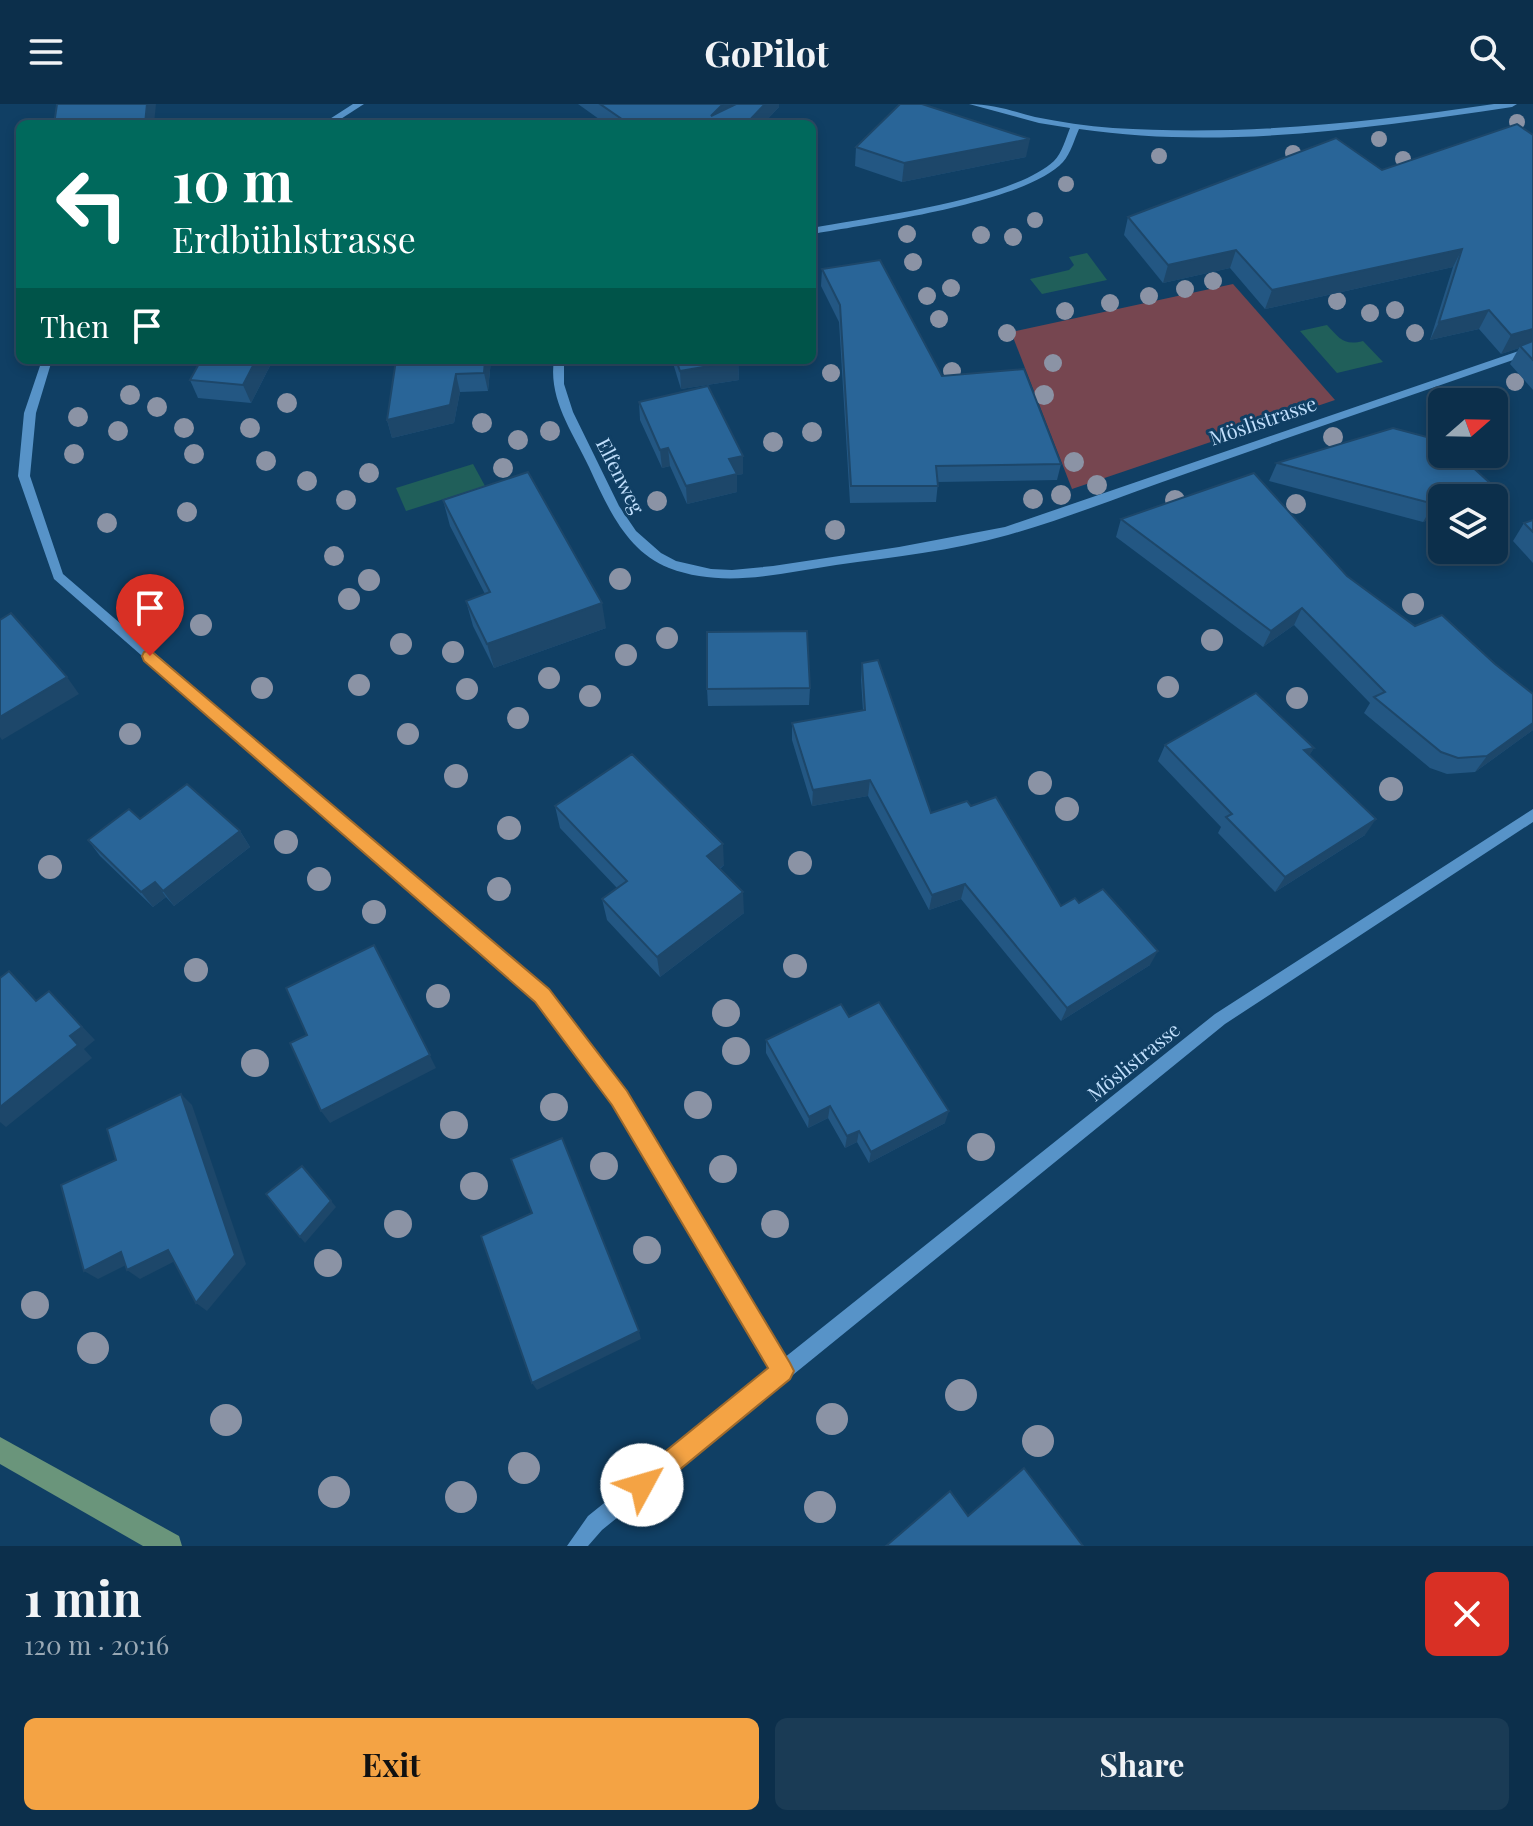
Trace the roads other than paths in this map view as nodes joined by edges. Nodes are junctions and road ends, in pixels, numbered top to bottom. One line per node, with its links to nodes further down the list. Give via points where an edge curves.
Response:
1 (359, 104): 4 (street)
2 (974, 104): 5 (street)
3 (1512, 104): 5 (street, via 1249,133 1156,134)
4 (333, 120)
5 (1075, 127): 6 (street, via 1060,160 1041,176 1004,191)
6 (816, 230)
7 (1533, 349): 10 (street, Möslistrasse, via 1007,531 947,546)
8 (46, 364): 12 (street, via 30,413 24,476 58,576 542,996 619,1098)
9 (558, 364): 10 (street, Elfenweg, via 564,404 621,523 671,564 706,573)
10 (745, 574)
11 (1533, 815): 12 (street, Möslistrasse, via 1220,1019)
12 (782, 1371): 15 (street, Möslistrasse, via 595,1523)
13 (0, 1450): 14 (main road)
14 (169, 1546)
15 (576, 1546)

